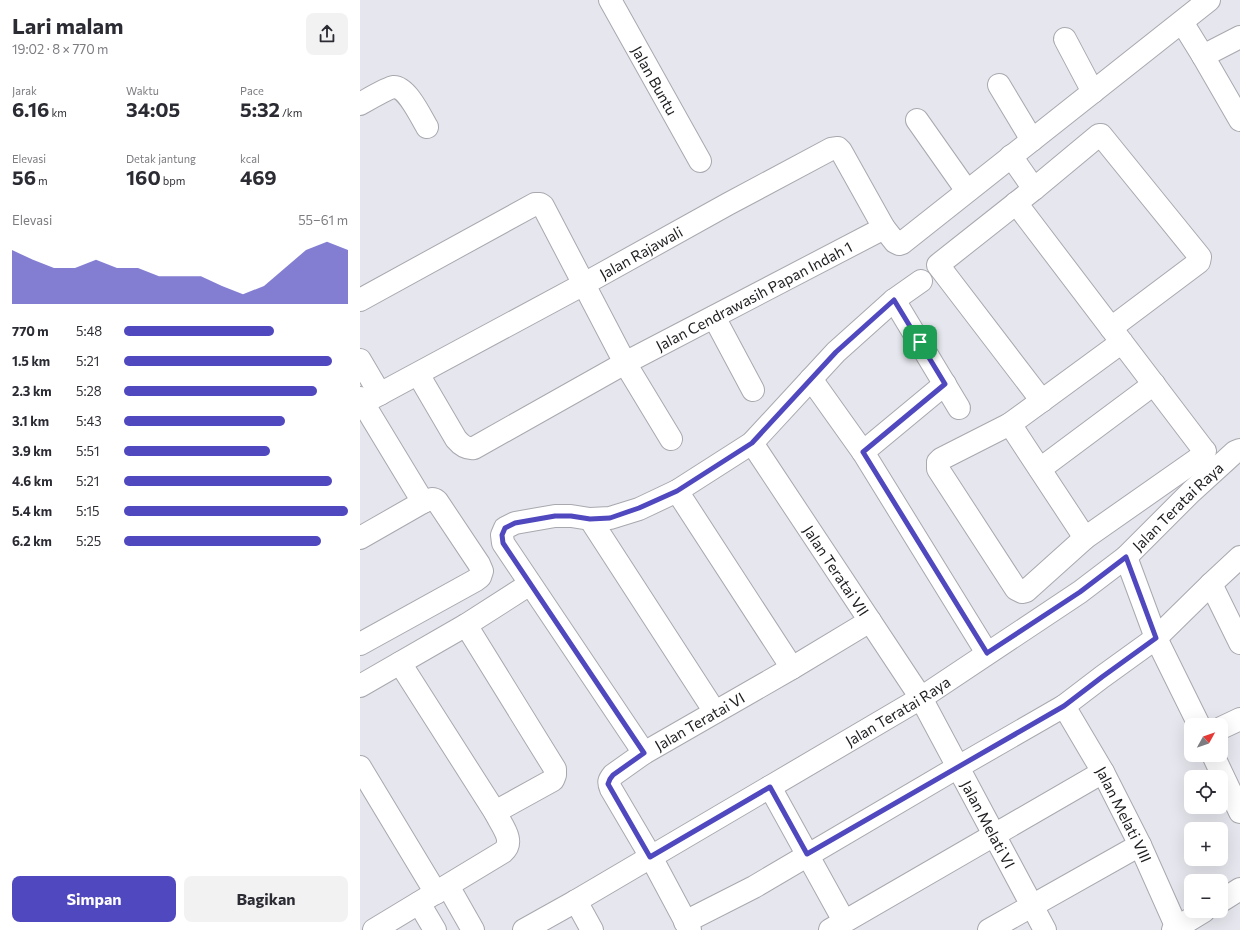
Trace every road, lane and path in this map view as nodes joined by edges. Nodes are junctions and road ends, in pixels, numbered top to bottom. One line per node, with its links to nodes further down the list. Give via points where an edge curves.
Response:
1 (610, 0): 15 (street, Jalan Buntu)
2 (1209, 0): 3 (street)
3 (1182, 22): 6 (street); 8 (street)
4 (1240, 37): 6 (street)
5 (1065, 39): 8 (street)
6 (1203, 56): 11 (street)
7 (999, 85): 13 (street)
8 (1092, 92): 13 (street)
9 (360, 104): 12 (street, via 393,87 400,89 407,94)
10 (917, 120): 17 (street)
11 (1240, 120)
12 (427, 126)
13 (1032, 140): 14 (street)
14 (1011, 156): 16 (street); 17 (street)
15 (700, 161)
16 (1034, 189): 18 (street); 25 (street, via 1101,135 1200,257 1199,262)
17 (967, 191): 19 (street, Jalan Rajawali, via 899,244)
18 (1016, 203): 25 (street); 34 (street, via 938,264)
19 (884, 228): 21 (street, Jalan Rajawali, via 841,151 838,148 831,149); 24 (street, Jalan Cendrawasih Papan Indah 1)
20 (921, 281): 23 (street)
21 (584, 284): 22 (street, via 543,206 535,204); 27 (street); 28 (street, Jalan Rajawali)
22 (360, 300)
23 (894, 300): 29 (street, via 836,352); 30 (street)
24 (714, 317): 27 (street, Jalan Cendrawasih Papan Indah 1); 32 (street)
25 (1116, 335): 31 (street); 34 (street)
26 (360, 360): 33 (street)
27 (625, 363): 28 (street, Jalan Cendrawasih Papan Indah 1, via 469,449 456,439); 37 (street)
28 (418, 374): 33 (street, Jalan Rajawali)
29 (811, 379): 38 (street); 40 (street)
30 (945, 384): 35 (street); 40 (street)
31 (1154, 384): 41 (street); 46 (street, via 1204,449 1204,454)
32 (753, 390)
33 (368, 398): 43 (street)
34 (1042, 401): 36 (street)
35 (959, 408)
36 (1010, 424): 41 (street); 46 (street, via 941,459 938,462 938,469 1016,590 1026,591)
37 (671, 439)
38 (752, 443): 42 (street); 51 (street, Jalan Teratai VII)
39 (1240, 450): 47 (street, Jalan Teratai Raya, via 1191,492)
40 (863, 452): 56 (street)
41 (1040, 469): 46 (street)
42 (677, 491): 44 (street, via 610,518); 58 (street)
43 (423, 502): 45 (street); 55 (street, via 431,498 437,501 479,564 482,571 480,577)
44 (590, 519): 49 (street, via 555,516 515,523 505,528 502,535 503,543); 62 (street)
45 (360, 538)
46 (1085, 538)
47 (1126, 557): 53 (street); 56 (street, Jalan Teratai Raya, via 1080,592)
48 (1240, 557): 50 (street)
49 (530, 584): 52 (street); 66 (street)
50 (1211, 584): 53 (street); 54 (street)
51 (870, 621): 58 (street, Jalan Teratai VI); 60 (street, Jalan Teratai VII)
52 (466, 625): 57 (street); 72 (street, via 555,769 553,780)
53 (1156, 638): 61 (street); 63 (street)
54 (1240, 642)
55 (360, 644)
56 (987, 653): 60 (street, Jalan Teratai Raya)
57 (400, 662): 59 (street); 72 (street)
58 (792, 668): 62 (street, Jalan Teratai VI)
59 (360, 686)
60 (921, 698): 69 (street, Jalan Melati VI); 71 (street, Jalan Teratai Raya)
61 (1064, 706): 69 (street); 70 (street, Jalan Melati VIII)
62 (715, 712): 66 (street, Jalan Teratai VI)
63 (1196, 718)
64 (1240, 719): 65 (street)
65 (1228, 725)
66 (644, 753): 77 (street, Jalan Teratai VI, via 613,775 608,784)
67 (1216, 762): 73 (street)
68 (360, 767): 79 (street)
69 (958, 767): 74 (street, Jalan Melati VI); 76 (street)
70 (1103, 772): 74 (street); 75 (street, Jalan Melati VIII)
71 (770, 787): 76 (street); 77 (street, Jalan Teratai Raya)
72 (495, 812): 79 (street, via 509,838 507,849)
73 (1240, 812)
74 (994, 835): 82 (street, Jalan Melati VI); 85 (street)
75 (1140, 845): 82 (street); 86 (street, Jalan Melati VIII)
76 (807, 854): 84 (street); 85 (street)
77 (650, 857): 81 (street, Jalan Teratai Raya); 84 (street)
78 (1240, 889): 80 (street)
79 (434, 894): 87 (street); 88 (street); 89 (street)
80 (1228, 897)
81 (576, 901): 90 (street, Jalan Teratai Raya); 91 (street)
82 (1032, 905): 92 (street); 93 (street, Jalan Melati VI)
83 (1193, 918): 86 (street)
84 (688, 926)
85 (837, 926)
86 (1175, 929)
87 (374, 930)
88 (435, 930)
89 (473, 930)
90 (524, 930)
91 (592, 930)
92 (989, 930)
93 (1045, 930)

